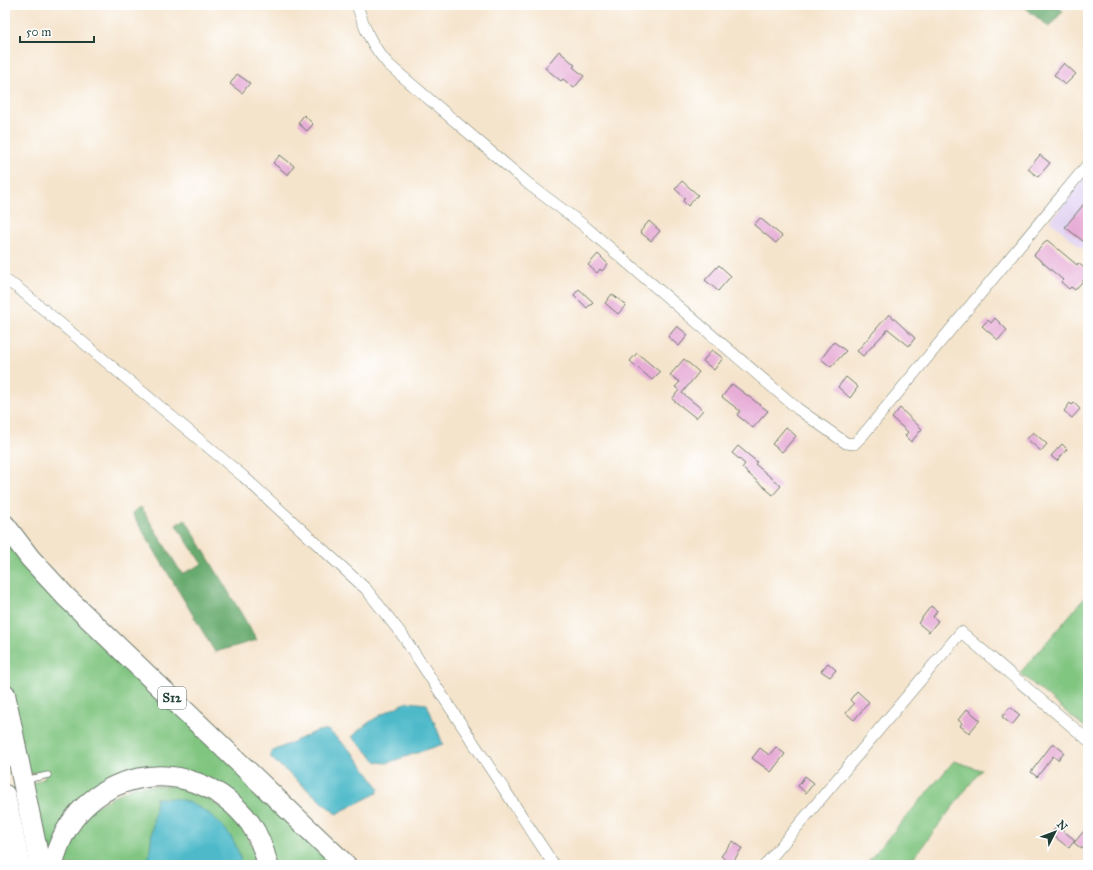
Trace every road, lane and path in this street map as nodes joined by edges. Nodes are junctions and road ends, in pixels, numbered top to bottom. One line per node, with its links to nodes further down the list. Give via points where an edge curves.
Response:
1 (357, 5): 2 (street, via 367,35 376,51 389,65 531,186 582,224 798,409 846,443 854,444 863,436)
2 (1088, 164)
3 (5, 280): 15 (street, via 18,288 244,477 366,589 402,636)
4 (5, 525): 14 (highway, S12, via 30,558 66,597)
5 (5, 694): 8 (highway)
6 (1088, 740): 16 (street, via 961,632)
7 (48, 775): 8 (lane)
8 (23, 780): 11 (highway)
9 (5, 795): 10 (highway)
10 (20, 865)
11 (40, 865)
12 (53, 865): 13 (highway, via 64,835 86,804 119,784 144,777 165,777 200,784 229,801 257,834)
13 (268, 865)
14 (346, 865)
15 (554, 865)
16 (765, 865)

